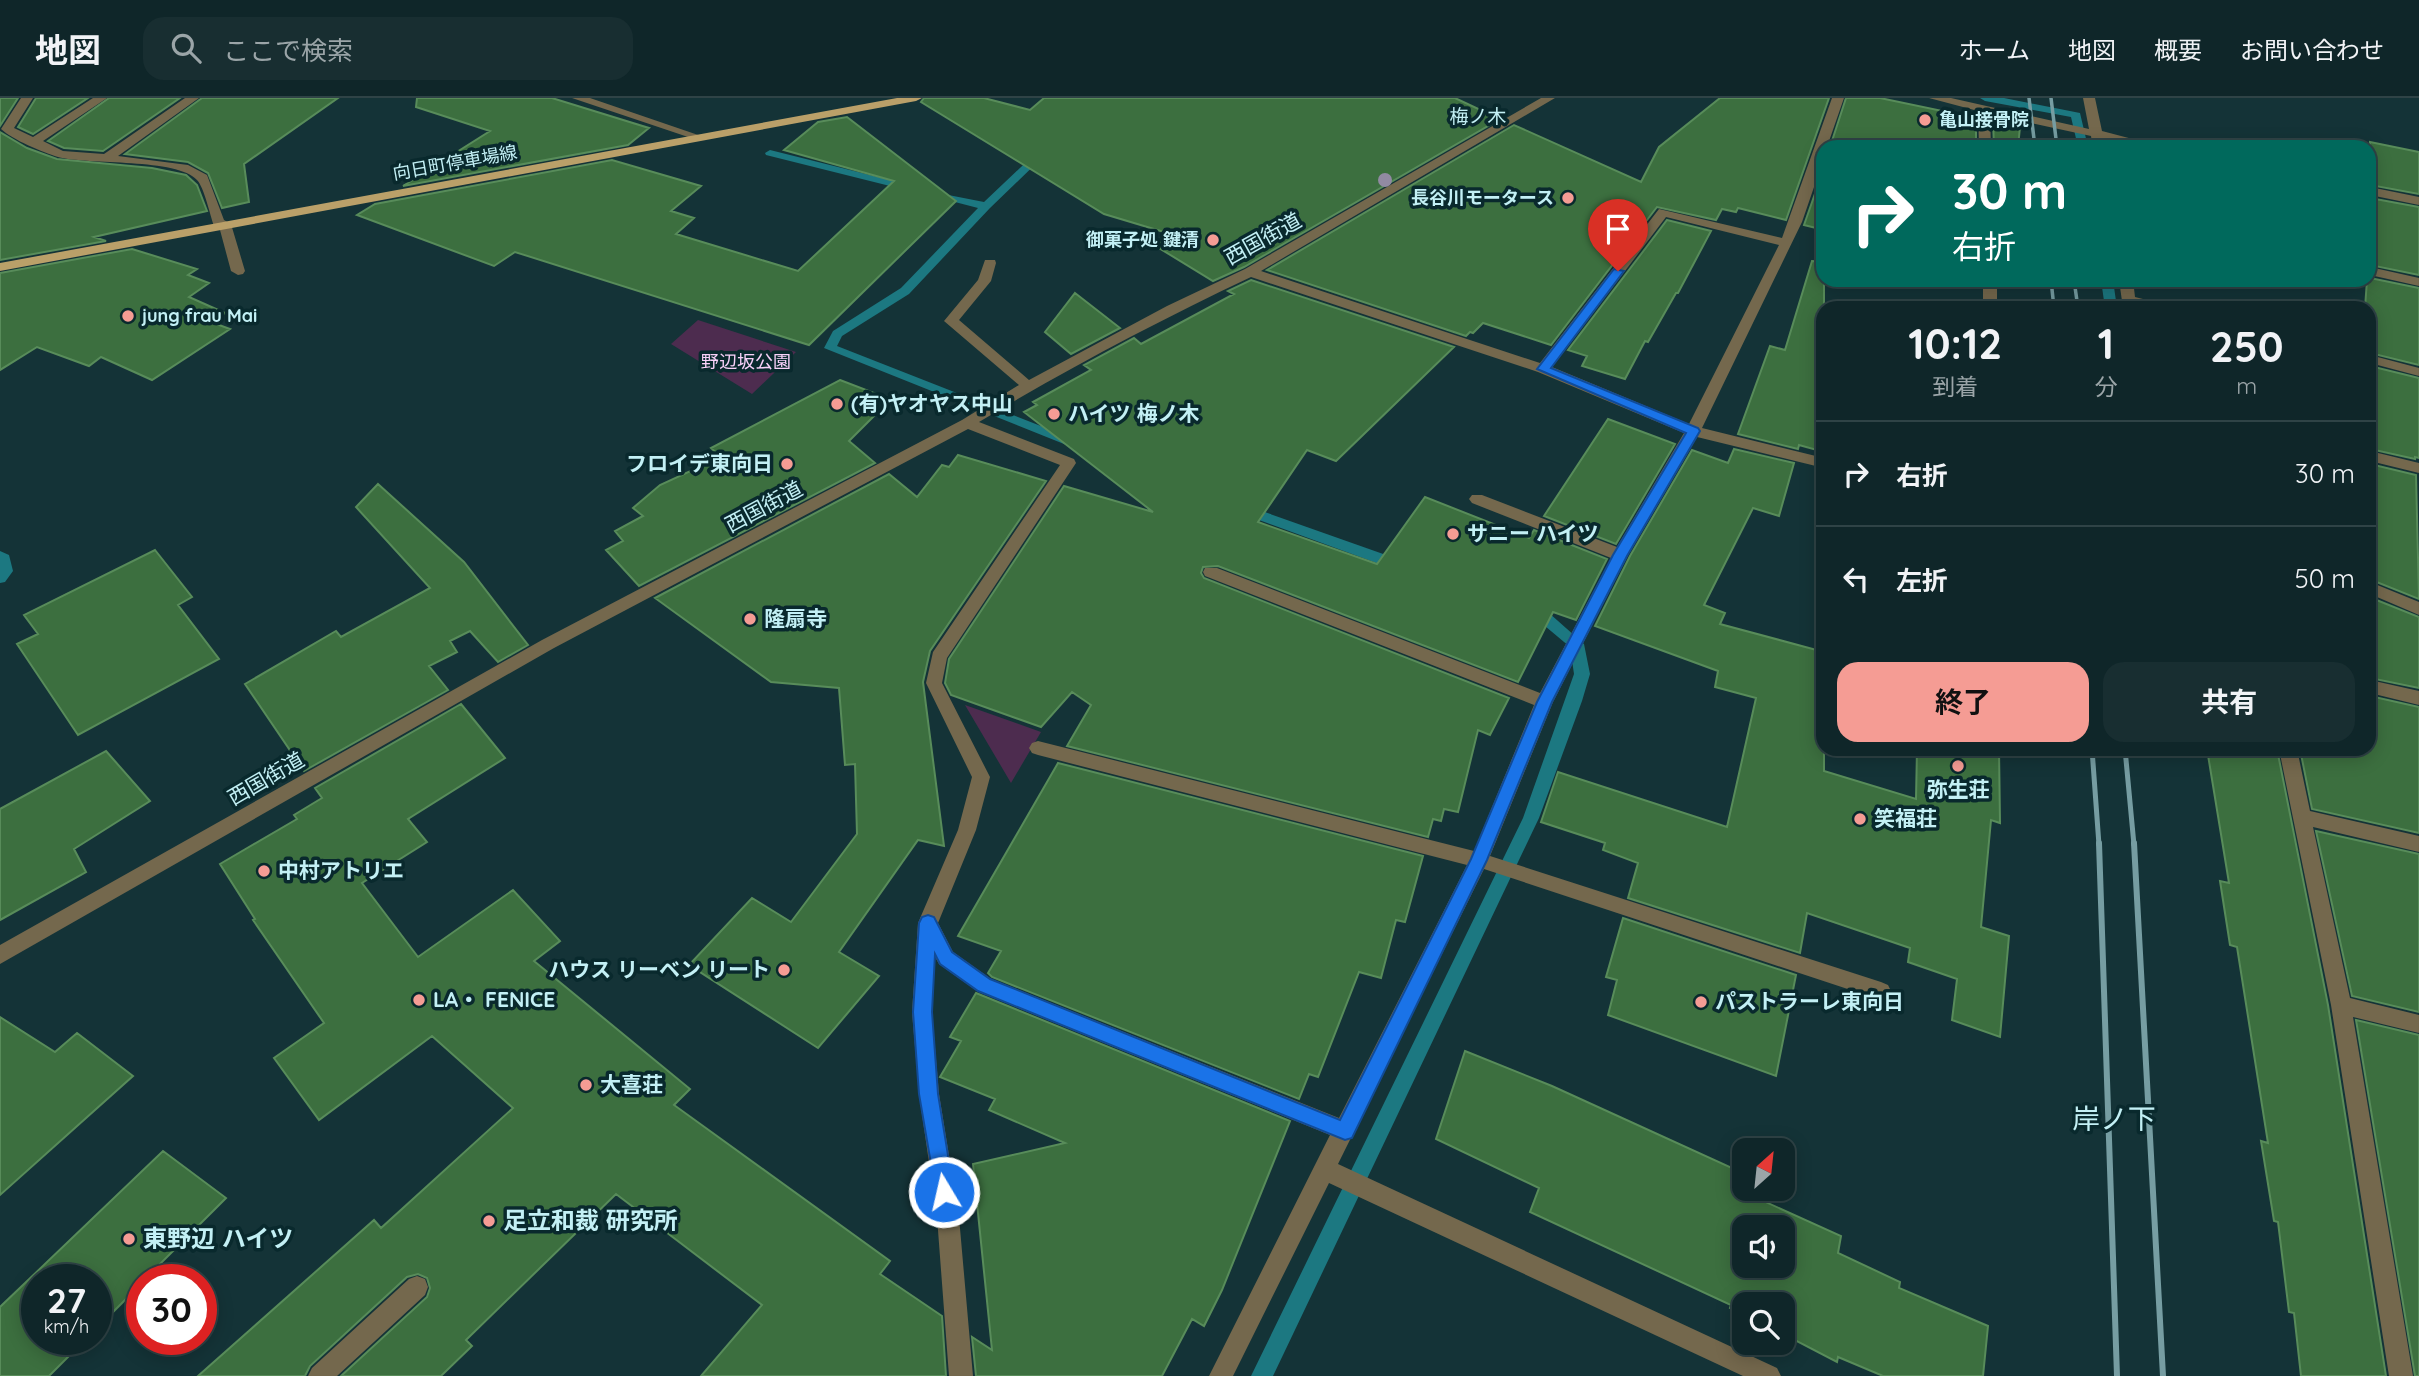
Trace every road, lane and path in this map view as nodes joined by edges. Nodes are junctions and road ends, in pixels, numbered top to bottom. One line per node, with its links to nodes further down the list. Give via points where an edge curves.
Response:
1 (27, 98): 11 (street)
2 (101, 98): 18 (street)
3 (193, 98): 19 (street)
4 (578, 98): 13 (street)
5 (916, 98): 13 (main road, 向日町停車場線)
6 (1549, 98): 28 (street, 西国街道)
7 (1838, 98): 14 (street)
8 (1935, 98): 10 (street)
9 (2090, 98): 12 (street)
10 (1984, 111): 12 (street); 15 (street)
11 (3, 131): 18 (street)
12 (2095, 134): 16 (street); 17 (street)
13 (698, 136): 23 (main road, 向日町停車場線)
14 (1824, 140)
15 (1985, 140)
16 (2097, 140)
17 (2124, 140)
18 (32, 143): 19 (street, via 61,154)
19 (108, 157): 23 (street, via 196,173 203,178)
20 (1816, 163): 24 (street)
21 (2376, 192): 22 (street)
22 (2419, 201)
23 (223, 225): 26 (main road, 向日町停車場線); 27 (street)
24 (1786, 243): 32 (street, via 1663,212); 36 (street)
25 (990, 263): 34 (street, via 984,281 951,321)
26 (0, 267)
27 (238, 271)
28 (1250, 272): 32 (street); 34 (street, 西国街道)
29 (2376, 272): 30 (street)
30 (2419, 282)
31 (2376, 361): 33 (street)
32 (1543, 369): 36 (street)
33 (2419, 372)
34 (1028, 386): 35 (street, 西国街道)
35 (967, 423): 53 (street, via 1069,463 940,657 934,683 981,777 967,830); 54 (street, 西国街道, via 548,644)
36 (1693, 431): 38 (street); 41 (street)
37 (2376, 457): 39 (street)
38 (1816, 461)
39 (2419, 468)
40 (1477, 499): 41 (street)
41 (1620, 555): 47 (street)
42 (1211, 572): 47 (street)
43 (2376, 591): 44 (street)
44 (2419, 609)
45 (2376, 688): 46 (street)
46 (2419, 698)
47 (1545, 702): 52 (street)
48 (1038, 748): 52 (street)
49 (2289, 756): 50 (street)
50 (2300, 816): 51 (street); 56 (street)
51 (2419, 844)
52 (1479, 860): 55 (street); 58 (street)
53 (928, 923): 58 (street, via 946,958 984,985); 62 (street, via 922,1012 948,1217)
54 (0, 955)
55 (1881, 992)
56 (2341, 1005): 57 (street); 65 (street)
57 (2419, 1024)
58 (1345, 1131): 59 (street)
59 (1326, 1170): 63 (street); 64 (street)
60 (417, 1287): 61 (street)
61 (320, 1376)
62 (961, 1376)
63 (1221, 1376)
64 (1769, 1376)
65 (2401, 1376)

